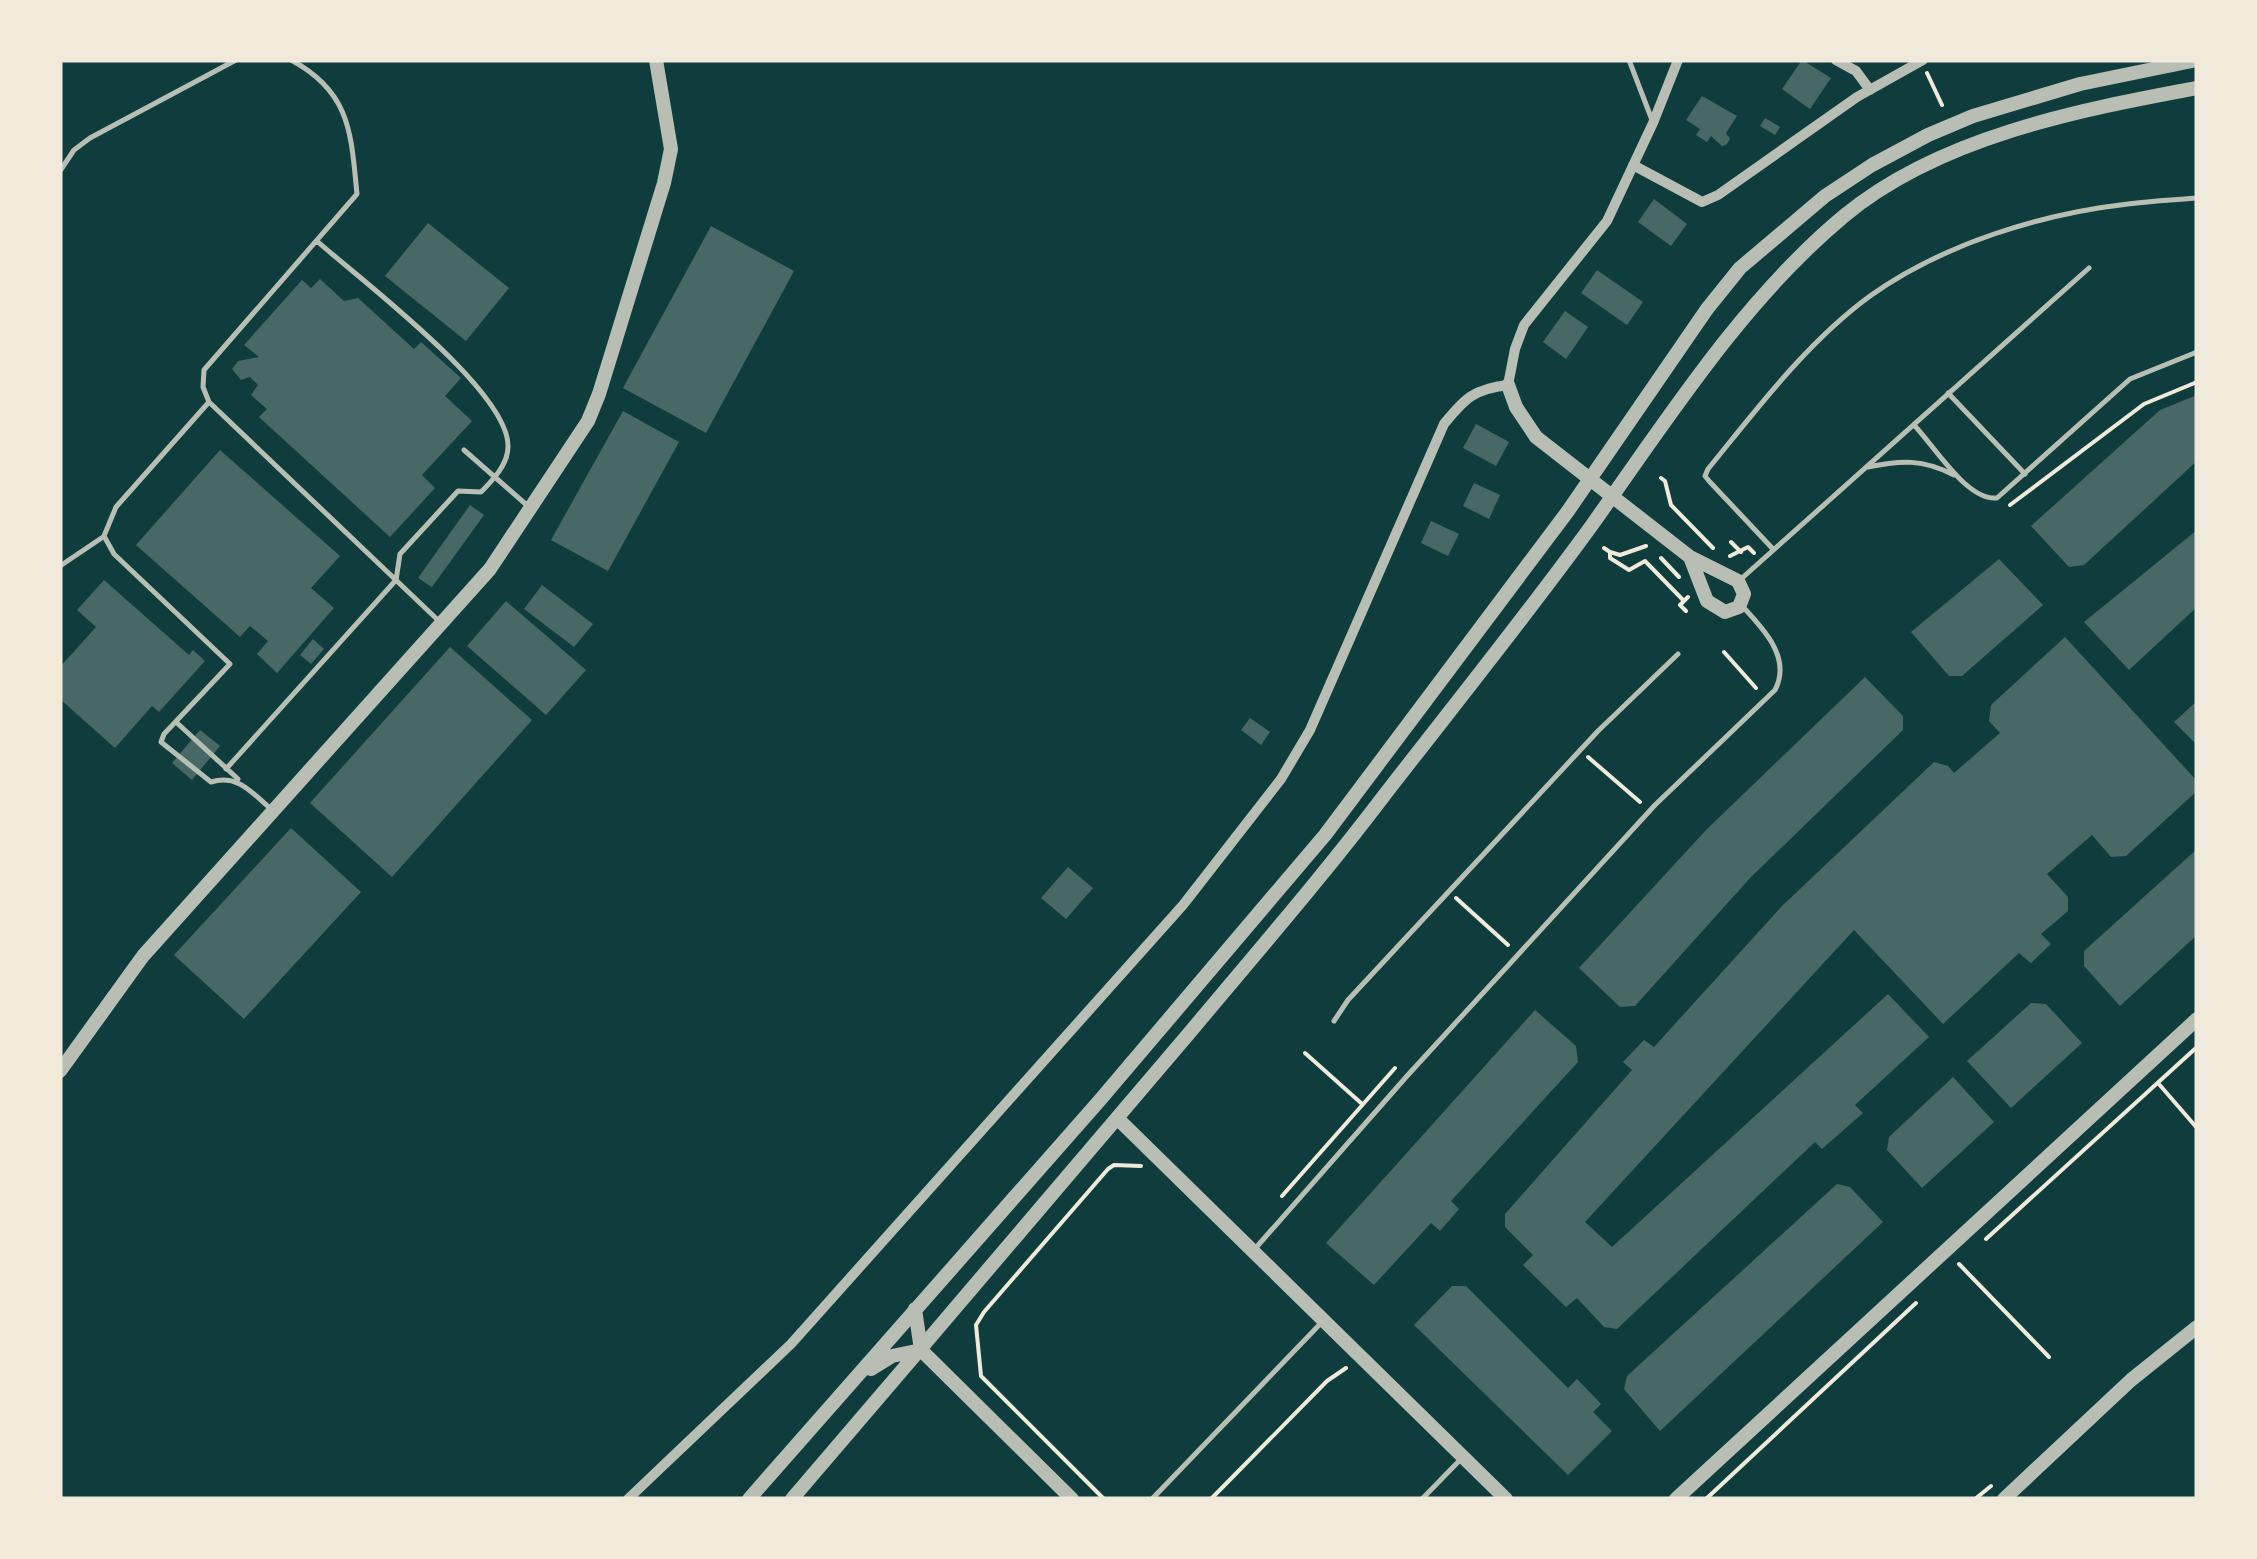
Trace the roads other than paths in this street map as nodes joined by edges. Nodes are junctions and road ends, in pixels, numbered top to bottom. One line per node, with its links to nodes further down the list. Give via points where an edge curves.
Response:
1 (236, 60): 13 (lane, via 90,138)
2 (290, 60): 15 (lane, via 337,99 351,131 357,194)
3 (656, 60): 29 (street, via 671,148 664,183 588,421)
4 (1630, 60): 11 (lane)
5 (1678, 60): 11 (street)
6 (1836, 60): 10 (street)
7 (1922, 60): 10 (street)
8 (2197, 60): 27 (street, via 2080,84 1973,116 1914,142 1825,196 1740,268)
9 (2197, 88): 28 (street, via 2110,104 1991,139 1910,173 1846,214 1756,302)
10 (1870, 90): 12 (street, via 1702,202)
11 (1653, 123): 12 (street)
12 (1633, 165): 18 (street, via 1607,220 1524,325)
13 (60, 171)
14 (2197, 198): 31 (lane, via 2126,204 1999,233 1946,252 1868,298 1812,348 1705,476)
15 (318, 242): 20 (lane, via 204,370); 26 (lane, via 472,377 496,408 508,450)
16 (2089, 268): 19 (lane)
17 (2197, 352): 24 (lane, via 2130,379)
18 (1508, 385): 27 (street, via 1526,426); 54 (street, via 1473,394 1444,424 1310,730 1238,837 792,1344)
19 (1948, 393): 21 (lane); 24 (lane)
20 (209, 402): 30 (lane, via 116,507); 34 (lane)
21 (1914, 424): 23 (lane); 25 (lane)
22 (464, 450): 26 (lane)
23 (1866, 467): 25 (lane, via 1913,461); 31 (lane)
24 (2025, 474): 25 (lane, via 1997,498 1986,499)
25 (1957, 477)
26 (495, 478): 29 (lane); 34 (lane, via 481,492 458,491 400,554)
27 (1591, 479): 28 (street); 48 (street, via 1326,835)
28 (1612, 495): 32 (street); 46 (street, via 1348,844)
29 (530, 509): 37 (street, via 490,569)
30 (104, 536): 33 (lane); 39 (lane, via 114,554 230,664)
31 (1773, 550): 35 (lane)
32 (1690, 557): 35 (street); 36 (street, via 1712,606 1733,612)
33 (60, 566)
34 (396, 580): 37 (lane); 40 (lane)
35 (1738, 581): 36 (street)
36 (1740, 604): 47 (lane, via 1778,654 1776,690 1656,805)
37 (441, 623): 42 (street)
38 (1678, 654): 43 (lane, via 1580,750)
39 (176, 722): 40 (lane); 41 (lane, via 161,742 211,782)
40 (226, 769): 41 (lane)
41 (240, 782): 42 (lane)
42 (272, 810): 45 (street, via 143,956)
43 (1334, 1020)
44 (2197, 1020): 61 (street)
45 (60, 1071)
46 (1117, 1118): 47 (street); 51 (street)
47 (1253, 1251): 49 (street)
48 (916, 1309): 51 (street); 52 (street)
49 (1324, 1320): 53 (street); 58 (lane)
50 (2197, 1327): 62 (street)
51 (921, 1350): 52 (street, via 892,1356); 56 (street); 57 (street)
52 (858, 1378): 55 (street)
53 (1463, 1456): 59 (lane); 60 (street)
54 (628, 1499)
55 (750, 1499)
56 (792, 1499)
57 (1072, 1499)
58 (1152, 1499)
59 (1422, 1499)
60 (1506, 1499)
61 (1676, 1499)
62 (2004, 1499)

